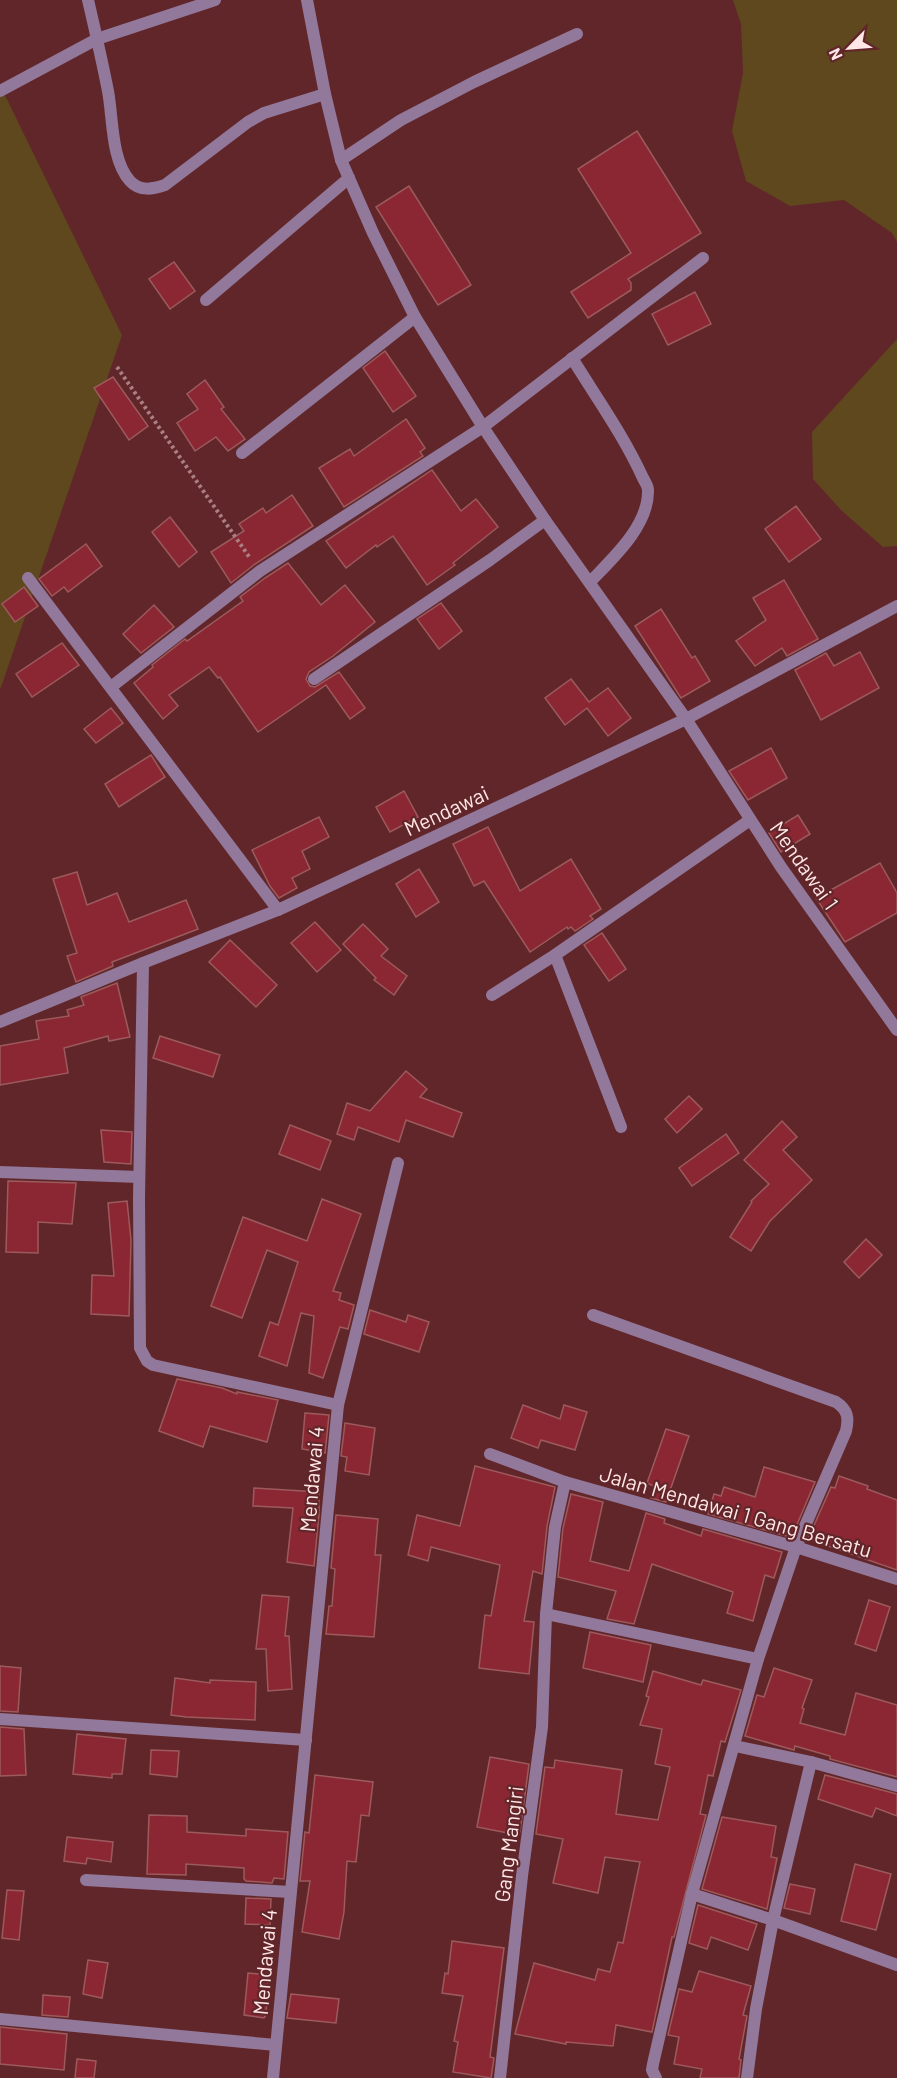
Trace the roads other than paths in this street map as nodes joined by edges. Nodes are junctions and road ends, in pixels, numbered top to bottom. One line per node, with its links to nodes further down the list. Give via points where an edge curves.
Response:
1 (88, 0): 5 (street)
2 (215, 0): 5 (street)
3 (307, 0): 7 (street, Mendawai 1)
4 (578, 34): 8 (street, via 401,120)
5 (97, 39): 6 (street); 7 (street, via 115,146 123,169 140,188 165,185 264,113)
6 (0, 91)
7 (325, 94): 8 (street, Mendawai 1)
8 (341, 160): 9 (street, Mendawai 1)
9 (349, 178): 11 (street); 12 (street, Mendawai 1)
10 (703, 258): 13 (street)
11 (206, 300)
12 (415, 317): 14 (street, Mendawai 1); 15 (street)
13 (572, 358): 14 (street); 18 (street, via 638,465 648,489 639,525)
14 (483, 427): 16 (street, Mendawai 1); 21 (street, via 260,571)
15 (242, 453)
16 (545, 519): 18 (street, Mendawai 1); 20 (street)
17 (28, 578): 21 (street)
18 (590, 582): 22 (street, Mendawai 1)
19 (897, 606): 22 (street, Mendawai)
20 (314, 679)
21 (111, 687): 24 (street)
22 (686, 719): 23 (street, Mendawai 1); 24 (street, Mendawai)
23 (750, 820): 25 (street); 29 (street, Mendawai 1)
24 (278, 910): 26 (street, Mendawai)
25 (555, 955): 27 (street); 30 (street)
26 (143, 963): 28 (street, Mendawai); 33 (street, Mendawai 4)
27 (492, 995)
28 (0, 1022)
29 (897, 1030)
30 (621, 1127)
31 (398, 1163): 35 (street)
32 (0, 1172): 33 (street)
33 (139, 1177): 35 (street, Mendawai 4, via 140,1348 147,1361)
34 (593, 1315): 38 (street, via 843,1407 848,1417 846,1431)
35 (338, 1405): 43 (street, Mendawai 4)
36 (490, 1454): 37 (street, Jalan Mendawai 1 Gang Bersatu)
37 (565, 1482): 38 (street, Jalan Mendawai 1 Gang Bersatu); 40 (street, Gang Mangiri, via 555,1527)
38 (796, 1547): 39 (street, Jalan Mendawai 1 Gang Bersatu); 41 (street)
39 (897, 1579)
40 (546, 1614): 41 (street); 55 (street, Gang Mangiri, via 542,1727)
41 (758, 1659): 44 (street)
42 (0, 1719): 43 (street)
43 (306, 1740): 48 (street, Mendawai 4)
44 (735, 1746): 45 (street); 49 (street)
45 (811, 1762): 46 (street); 50 (street)
46 (897, 1786)
47 (86, 1880): 48 (street)
48 (290, 1892): 53 (street, Mendawai 4)
49 (692, 1894): 50 (street); 56 (street, via 653,2064)
50 (773, 1920): 51 (street); 57 (street)
51 (897, 1965)
52 (0, 2019): 53 (street)
53 (276, 2045): 54 (street, Mendawai 4)
54 (273, 2078)
55 (500, 2078)
56 (656, 2078)
57 (747, 2078)

